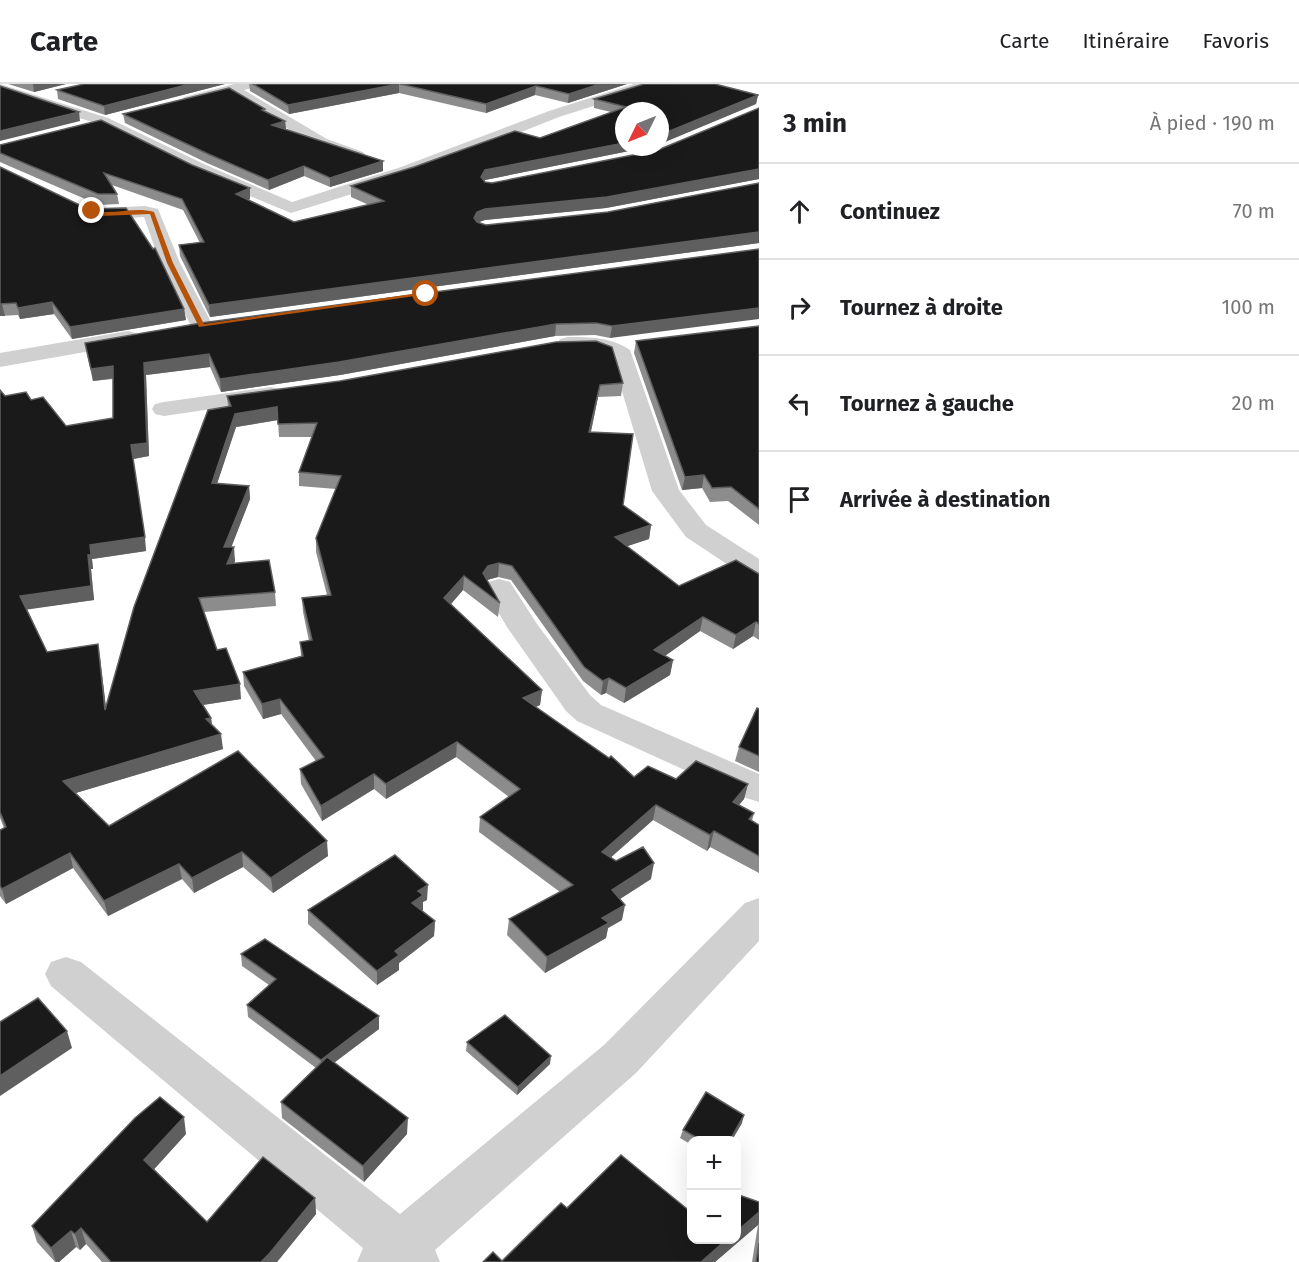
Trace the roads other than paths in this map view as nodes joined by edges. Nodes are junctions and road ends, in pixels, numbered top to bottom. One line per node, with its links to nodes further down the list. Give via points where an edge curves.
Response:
1 (251, 84): 4 (street)
2 (648, 84): 12 (street, via 554,114)
3 (0, 87): 6 (street)
4 (232, 89): 7 (street); 12 (street, via 321,142)
5 (64, 91): 6 (street)
6 (33, 98): 8 (street); 10 (street)
7 (178, 102)
8 (0, 106)
9 (124, 116): 10 (street)
10 (103, 122): 11 (street); 12 (street, via 291,208)
11 (80, 127)
12 (407, 171)
13 (72, 202): 15 (street, via 101,214 152,213 170,263)
14 (225, 322): 15 (street)
15 (202, 326): 16 (street)
16 (179, 330)
17 (146, 335): 21 (street)
18 (644, 343): 20 (street)
19 (544, 347): 20 (street)
20 (610, 347): 24 (street, via 622,355 666,491 696,531)
21 (0, 360)
22 (293, 391): 23 (street)
23 (164, 409)
24 (759, 572)
25 (499, 588): 26 (street, via 578,703 589,712)
26 (759, 789)
27 (759, 914): 29 (street, via 620,1059)
28 (66, 974): 29 (street)
29 (400, 1257)

